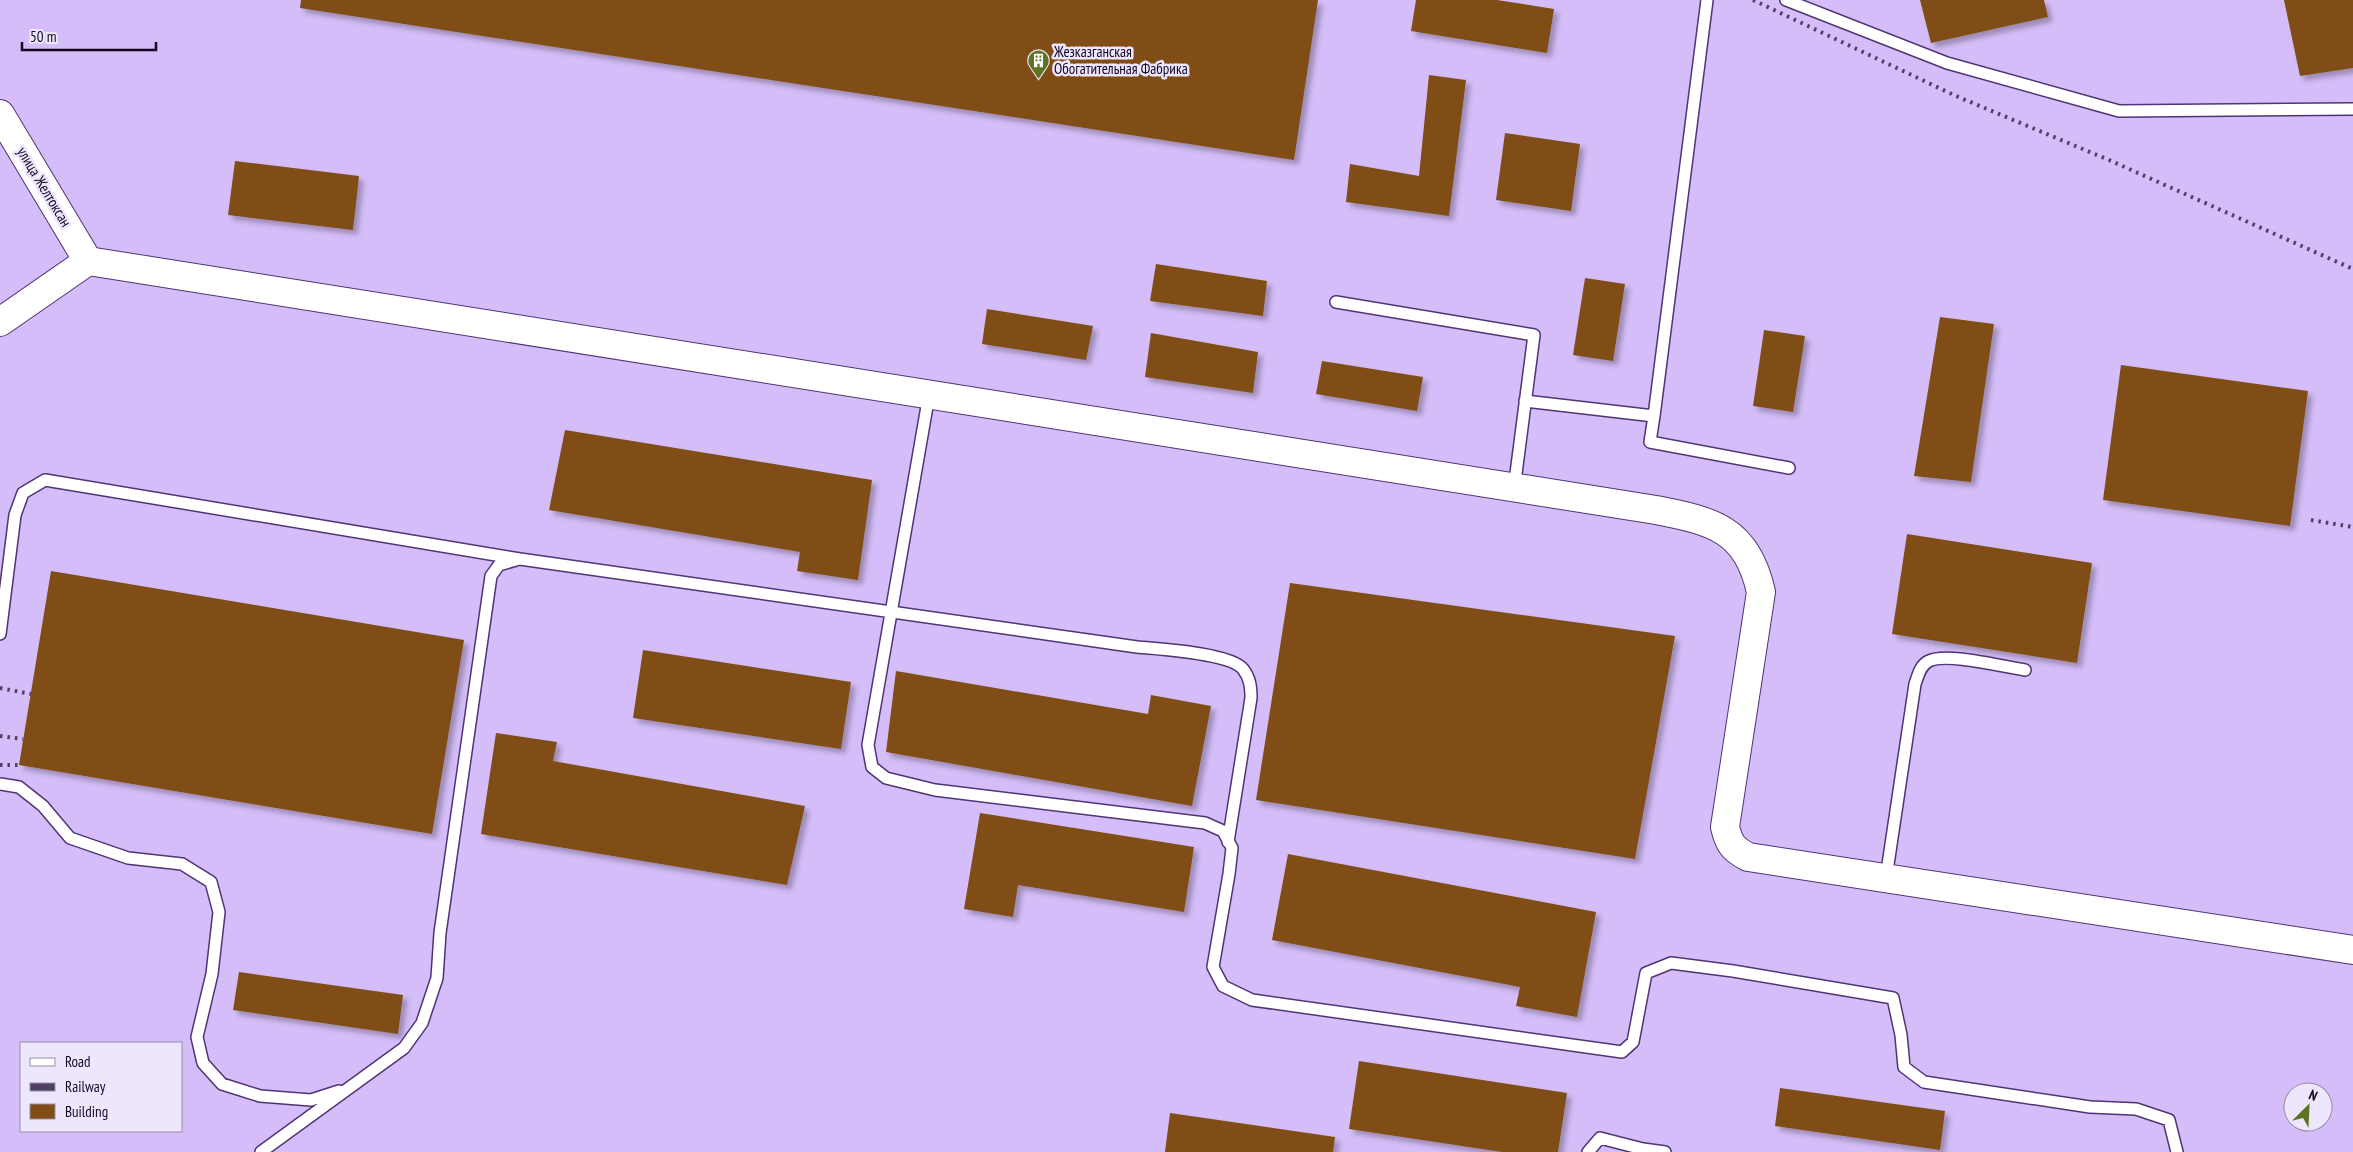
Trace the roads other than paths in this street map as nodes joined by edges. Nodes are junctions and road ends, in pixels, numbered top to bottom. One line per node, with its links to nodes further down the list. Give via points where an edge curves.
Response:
1 (1707, 0): 10 (lane)
2 (1786, 0): 3 (lane, via 1947,62 2119,111)
3 (2353, 109)
4 (0, 114): 5 (street, улица Желтоксан)
5 (88, 261): 7 (street); 8 (street)
6 (1336, 302): 9 (lane, via 1534,335)
7 (0, 322)
8 (929, 395): 12 (street); 14 (lane)
9 (1525, 401): 10 (lane); 12 (lane)
10 (1654, 416): 11 (lane, via 1650,442)
11 (1789, 468)
12 (1514, 488): 19 (street, via 1698,518 1728,532 1749,557 1761,592 1725,827 1731,847 1748,857)
13 (520, 559): 14 (lane); 15 (lane, via 45,480 23,493 15,515); 21 (lane, via 499,565 491,576 440,933 437,978 422,1023 404,1048)
14 (891, 612): 18 (lane, via 868,745 872,767 886,778 935,790 1205,823 1223,831); 18 (lane, via 1204,654 1242,667 1250,682 1251,698)
15 (0, 634)
16 (2025, 670): 19 (lane, via 1942,658 1928,661 1920,670 1915,684)
17 (0, 784): 21 (lane, via 19,787 43,806 70,838 128,858 182,864 211,882 219,912 212,974 197,1037 203,1063 222,1084 260,1096 311,1100)
18 (1228, 842): 25 (lane, via 1232,848 1230,874 1212,968 1223,986 1252,1000 1622,1052 1633,1042 1646,972 1671,963 1733,971 1893,998 1902,1035 1904,1067 1924,1082 2090,1107 2136,1108 2169,1120)
19 (1886, 878): 20 (street)
20 (2353, 950)
21 (350, 1088): 22 (lane)
22 (261, 1152)
23 (1588, 1152): 24 (lane, via 1600,1138)
24 (1665, 1152)
25 (2177, 1152)

